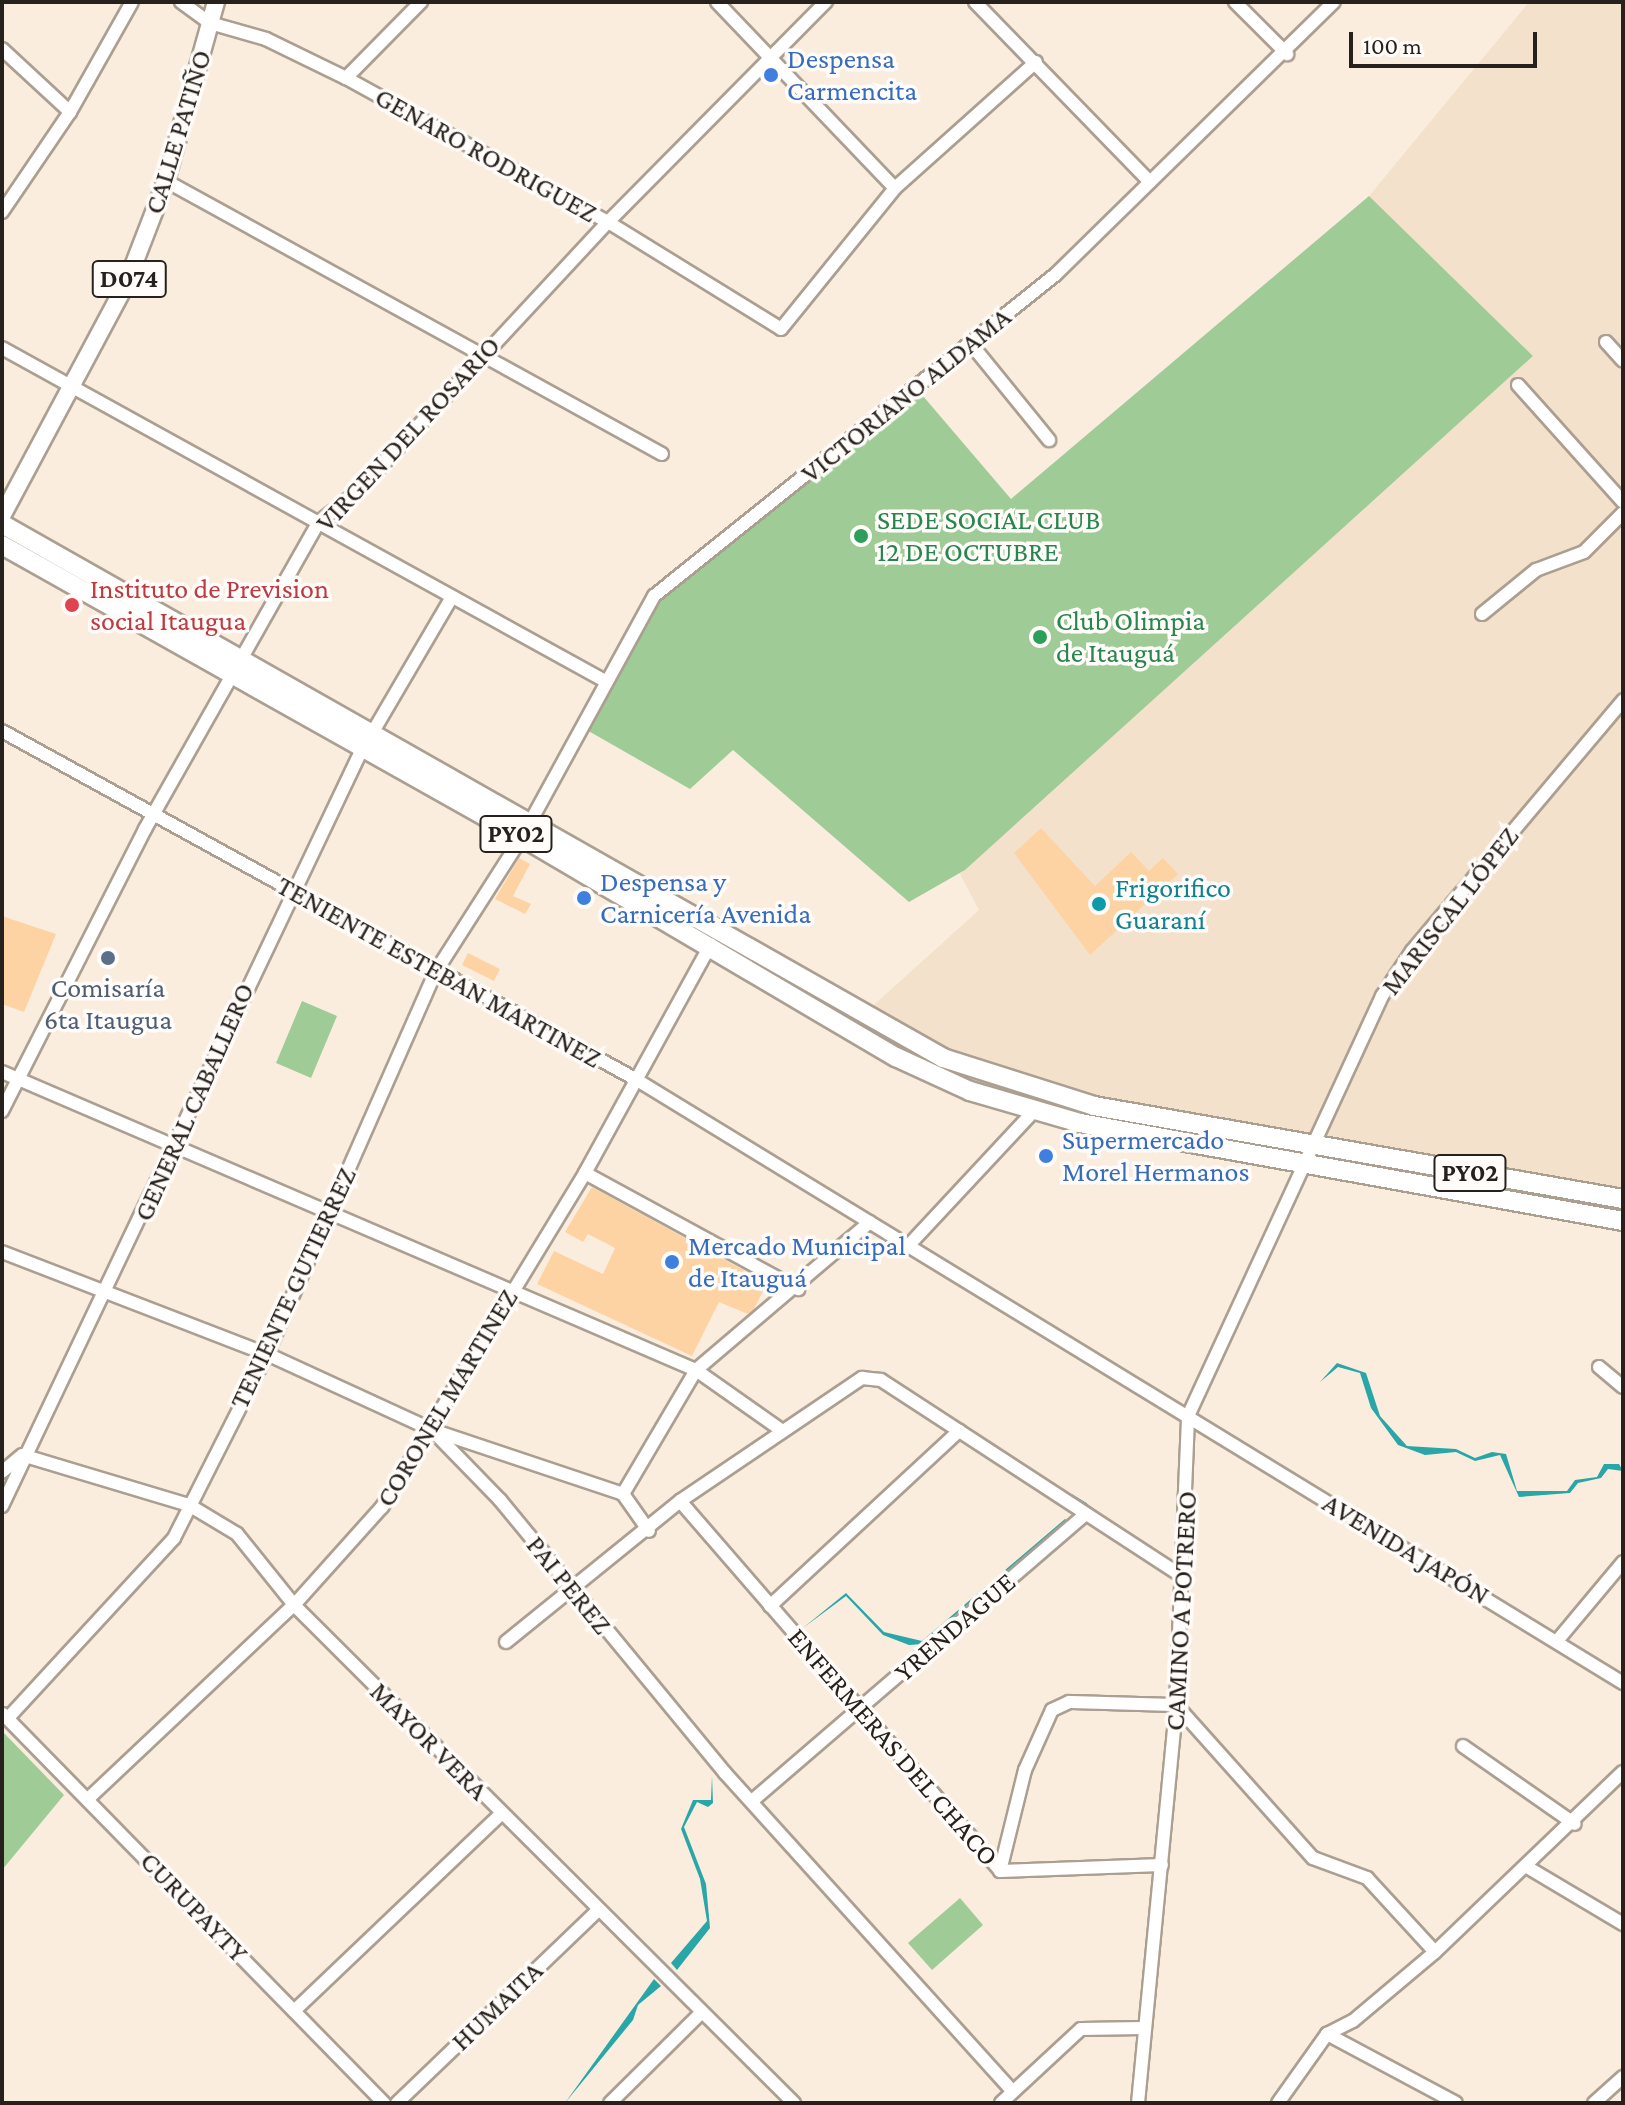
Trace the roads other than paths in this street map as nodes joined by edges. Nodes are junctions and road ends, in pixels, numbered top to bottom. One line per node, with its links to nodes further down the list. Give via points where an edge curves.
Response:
1 (132, 2): 16 (street)
2 (181, 2): 10 (street, GENARO RODRIGUEZ)
3 (216, 2): 10 (main road, CALLE PATIÑO / D074)
4 (421, 2): 15 (street)
5 (717, 2): 13 (street)
6 (826, 2): 13 (street, VIRGEN DEL ROSARIO)
7 (975, 2): 14 (street)
8 (1235, 2): 12 (street)
9 (1334, 2): 12 (street, VICTORIANO ALDAMA)
10 (210, 23): 15 (street, GENARO RODRIGUEZ, via 266,39); 17 (main road, CALLE PATIÑO / D074)
11 (2, 49): 16 (street)
12 (1287, 54): 18 (street, VICTORIANO ALDAMA)
13 (772, 55): 19 (street); 21 (street, VIRGEN DEL ROSARIO)
14 (1036, 62): 18 (street); 19 (street)
15 (346, 78): 21 (street, GENARO RODRIGUEZ)
16 (70, 112): 20 (street)
17 (166, 181): 25 (street); 28 (main road, CALLE PATIÑO / D074, via 127,282)
18 (1150, 182): 23 (street, VICTORIANO ALDAMA, via 1055,275)
19 (895, 188): 21 (street, GENARO RODRIGUEZ, via 781,329)
20 (2, 212)
21 (608, 222): 25 (street, VIRGEN DEL ROSARIO)
22 (1606, 342): 26 (street)
23 (971, 344): 29 (street); 40 (street, VICTORIANO ALDAMA, via 654,596)
24 (2, 348): 28 (street)
25 (483, 355): 30 (street); 34 (street, VIRGEN DEL ROSARIO, via 356,493)
26 (1623, 361)
27 (1518, 385): 31 (street)
28 (74, 386): 33 (main road, CALLE PATIÑO / D074); 34 (street)
29 (1049, 440)
30 (662, 454)
31 (1623, 502)
32 (1623, 513): 38 (street, via 1584,552 1536,570)
33 (2, 516)
34 (319, 522): 37 (street); 39 (street, VIRGEN DEL ROSARIO)
35 (2, 524): 39 (highway, PY02)
36 (2, 545): 39 (highway, PY02)
37 (452, 597): 40 (street); 43 (street, GENERAL CABALLERO)
38 (1482, 614)
39 (235, 668): 43 (highway, PY02); 44 (street, VIRGEN DEL ROSARIO)
40 (605, 681): 45 (street, VICTORIANO ALDAMA)
41 (1623, 700): 56 (street, MARISCAL LÓPEZ, via 1412,951 1358,1036)
42 (2, 731): 44 (street, TENIENTE ESTEBAN MARTINEZ)
43 (367, 741): 45 (highway, PY02); 46 (street, GENERAL CABALLERO)
44 (154, 814): 46 (street, TENIENTE ESTEBAN MARTINEZ); 51 (street, VIRGEN DEL ROSARIO)
45 (525, 831): 47 (highway, PY02); 48 (highway, PY02); 49 (street, TENIENTE GUTIERREZ)
46 (290, 891): 49 (street, TENIENTE ESTEBAN MARTINEZ); 55 (street, GENERAL CABALLERO)
47 (717, 931): 48 (street, CORONEL MARTINEZ); 56 (highway, PY02, via 904,1040 984,1075 1094,1106)
48 (708, 949): 52 (street, CORONEL MARTINEZ); 54 (highway, PY02, via 896,1057)
49 (435, 973): 52 (street, TENIENTE ESTEBAN MARTINEZ); 60 (street, TENIENTE GUTIERREZ)
50 (2, 1072): 51 (street)
51 (19, 1078): 53 (street, VIRGEN DEL ROSARIO); 55 (street)
52 (637, 1080): 58 (street, CORONEL MARTINEZ); 62 (street, TENIENTE ESTEBAN MARTINEZ)
53 (2, 1111)
54 (1032, 1113): 57 (highway, PY02); 63 (street)
55 (174, 1146): 60 (street); 66 (street, GENERAL CABALLERO)
56 (1318, 1146): 57 (street, CAMINO A POTRERO); 59 (highway, PY02)
57 (1309, 1167): 61 (highway, PY02); 72 (street, CAMINO A POTRERO)
58 (585, 1173): 65 (street); 67 (street, CORONEL MARTINEZ)
59 (1623, 1199)
60 (329, 1214): 67 (street); 68 (street, TENIENTE GUTIERREZ)
61 (1623, 1221)
62 (870, 1222): 63 (street, TENIENTE ESTEBAN MARTINEZ); 65 (street)
63 (909, 1245): 72 (street, TENIENTE ESTEBAN MARTINEZ)
64 (2, 1252): 66 (street, PAI PEREZ)
65 (798, 1289): 70 (street)
66 (107, 1292): 68 (street, PAI PEREZ); 76 (street, GENERAL CABALLERO)
67 (511, 1293): 70 (street); 73 (street, CORONEL MARTINEZ)
68 (267, 1354): 73 (street, PAI PEREZ); 80 (street, TENIENTE GUTIERREZ)
69 (1599, 1367): 71 (street)
70 (696, 1370): 74 (street); 78 (street)
71 (1623, 1387)
72 (1188, 1416): 85 (street, CAMINO A POTRERO); 89 (street, AVENIDA JAPÓN)
73 (432, 1430): 78 (street); 86 (street, PAI PEREZ, via 458,1451); 87 (street, CORONEL MARTINEZ, via 382,1507)
74 (781, 1430): 75 (street, via 850,1383 874,1378); 79 (street)
75 (959, 1431): 82 (street); 88 (street)
76 (22, 1455): 77 (street, GENERAL CABALLERO); 80 (street, MAYOR VERA)
77 (6, 1478): 81 (street, GENERAL CABALLERO)
78 (623, 1494): 83 (street)
79 (680, 1501): 83 (street); 88 (street, ENFERMERAS DEL CHACO)
80 (189, 1505): 87 (street, MAYOR VERA, via 237,1534); 94 (street, TENIENTE GUTIERREZ, via 146,1576)
81 (2, 1506)
82 (1084, 1515): 85 (street); 93 (street, YRENDAGUE)
83 (649, 1531): 86 (street)
84 (1623, 1562): 89 (street)
85 (1182, 1576): 92 (street, CAMINO A POTRERO)
86 (574, 1591): 90 (street); 98 (street, PAI PEREZ)
87 (294, 1605): 97 (street, CORONEL MARTINEZ); 99 (street, MAYOR VERA)
88 (770, 1606): 93 (street, ENFERMERAS DEL CHACO)
89 (1557, 1641): 91 (street, AVENIDA JAPÓN)
90 (506, 1642)
91 (1623, 1683)
92 (1176, 1705): 101 (street, CAMINO A POTRERO); 103 (street, via 1069,1702 1052,1710 1025,1770); 106 (street, via 1313,1858 1367,1878)
93 (857, 1712): 98 (street, YRENDAGUE); 103 (street, ENFERMERAS DEL CHACO)
94 (5, 1716): 97 (street, CURUPAYTY)
95 (1463, 1746): 100 (street)
96 (1623, 1772): 100 (street)
97 (90, 1797): 107 (street, CURUPAYTY)
98 (752, 1801): 112 (street, PAI PEREZ)
99 (502, 1813): 104 (street, MAYOR VERA); 107 (street)
100 (1575, 1824): 102 (street)
101 (1162, 1865): 103 (street, ENFERMERAS DEL CHACO); 109 (street, CAMINO A POTRERO)
102 (1527, 1867): 105 (street); 106 (street)
103 (1000, 1871)
104 (598, 1910): 108 (street, MAYOR VERA); 114 (street, HUMAITA)
105 (1623, 1924)
106 (1435, 1952): 110 (street, via 1353,2021)
107 (294, 2011): 113 (street, CURUPAYTY)
108 (701, 2013): 115 (street); 116 (street, MAYOR VERA)
109 (1143, 2028): 112 (street, via 1081,2029); 118 (street, CAMINO A POTRERO)
110 (1327, 2034): 119 (street); 120 (street)
111 (1623, 2077): 121 (street)
112 (1012, 2091): 117 (street)
113 (384, 2103)
114 (397, 2103)
115 (610, 2103)
116 (794, 2103)
117 (1001, 2103)
118 (1138, 2103)
119 (1278, 2103)
120 (1456, 2103)
121 (1594, 2103)

